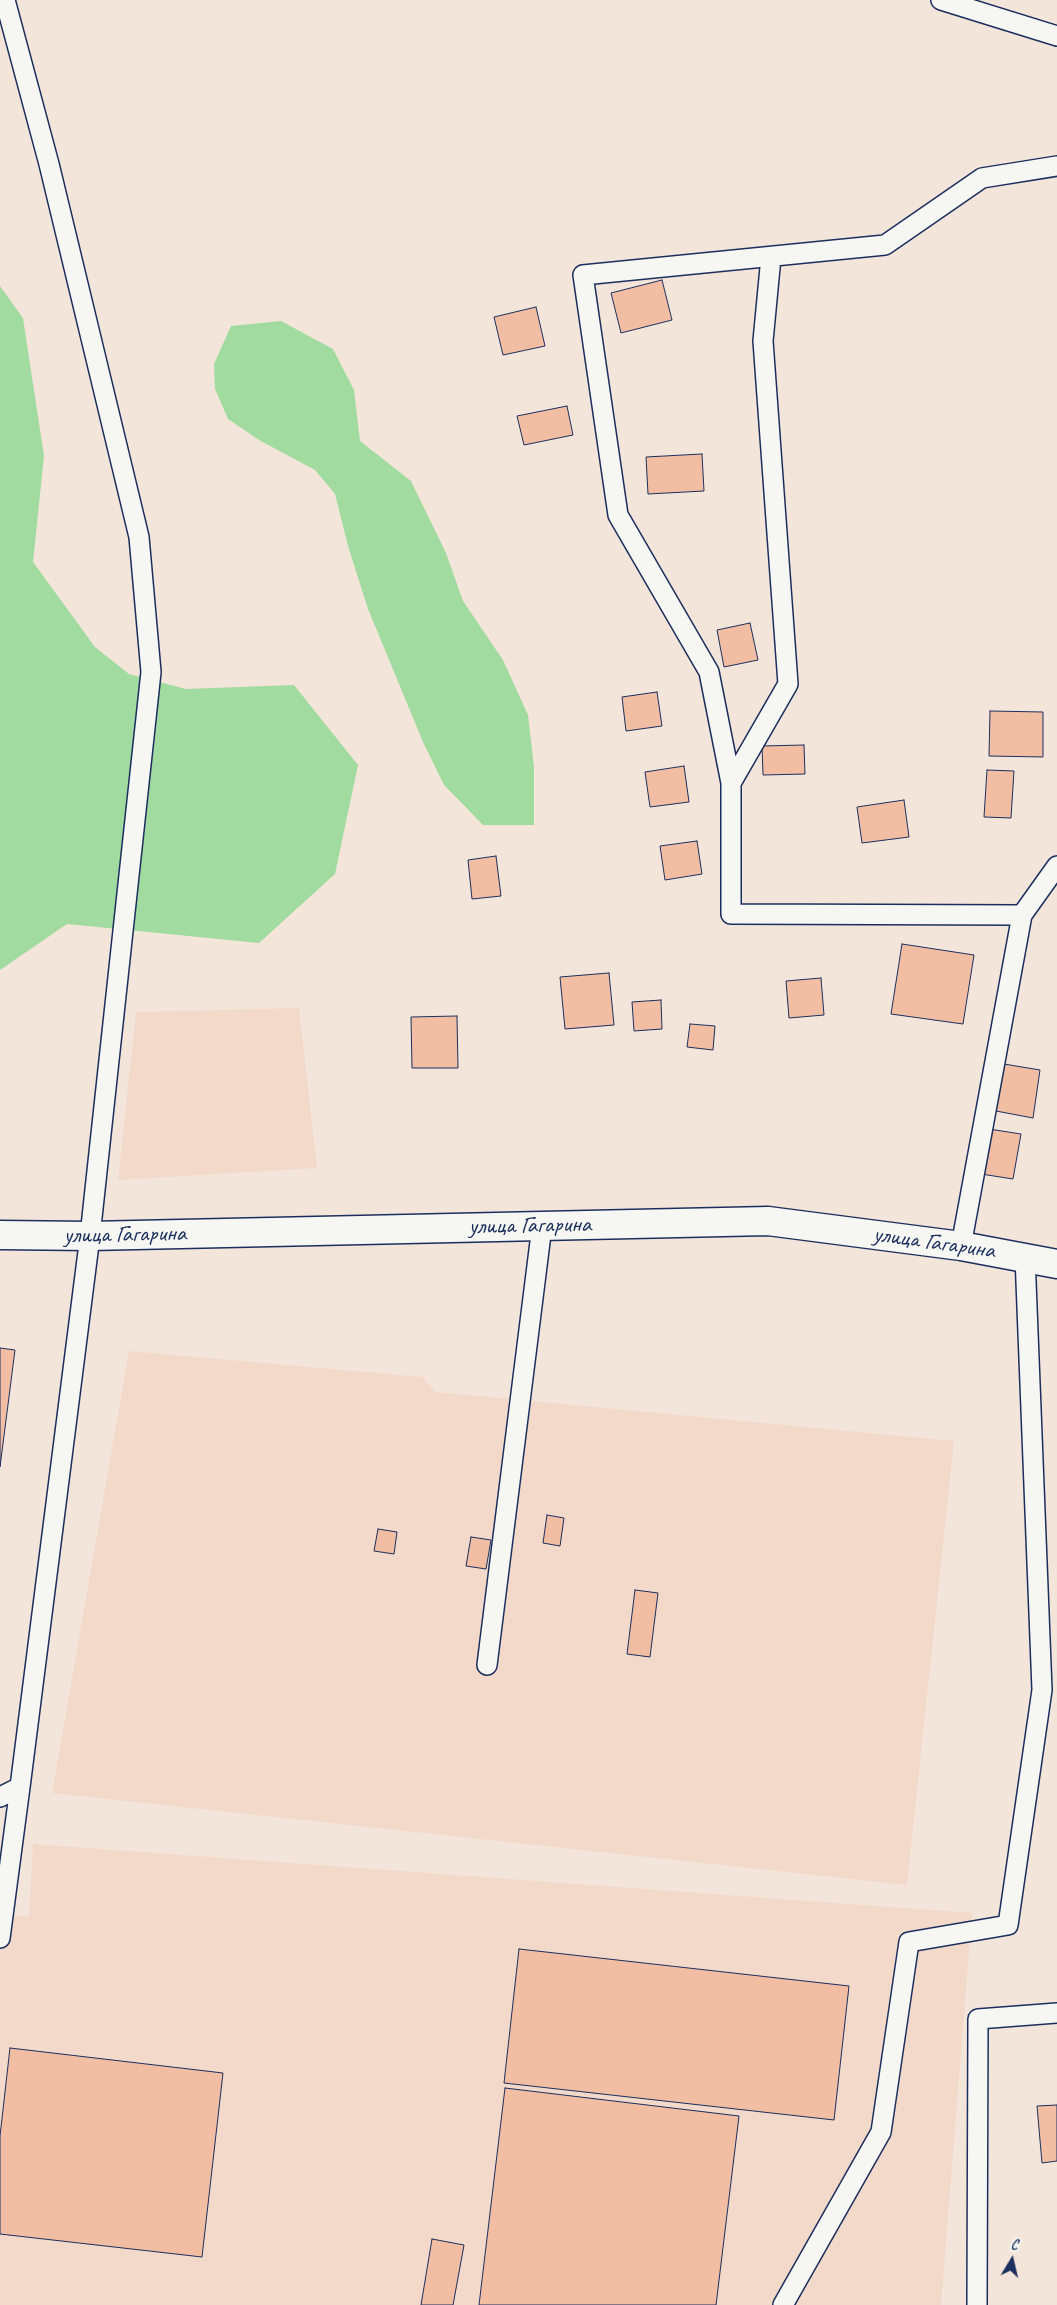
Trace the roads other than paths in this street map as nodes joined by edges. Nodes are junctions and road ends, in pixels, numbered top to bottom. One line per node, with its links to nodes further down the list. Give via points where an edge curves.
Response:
1 (5, 0): 11 (lane, via 49,164 139,537 151,672)
2 (940, 0): 3 (lane)
3 (1057, 36)
4 (1057, 166): 5 (lane, via 982,178 885,245)
5 (771, 257): 6 (lane, via 763,340 788,684); 6 (lane, via 583,275 618,515 709,672)
6 (731, 783): 8 (lane, via 731,914)
7 (1057, 866): 8 (lane)
8 (1022, 915): 12 (lane)
9 (542, 1226): 11 (street, улица Гагарина); 12 (street, улица Гагарина, via 768,1221); 15 (lane)
10 (0, 1235): 11 (street, улица Гагарина)
11 (90, 1236): 16 (lane)
12 (961, 1246): 13 (street, улица Гагарина)
13 (1025, 1256): 14 (street, улица Гагарина); 20 (lane, via 1042,1690 1008,1924 909,1942 880,2132)
14 (1057, 1264)
15 (487, 1665)
16 (20, 1787): 17 (lane); 18 (lane)
17 (0, 1797)
18 (0, 1938)
19 (1057, 2013): 21 (lane, via 978,2019)
20 (783, 2305)
21 (977, 2305)

